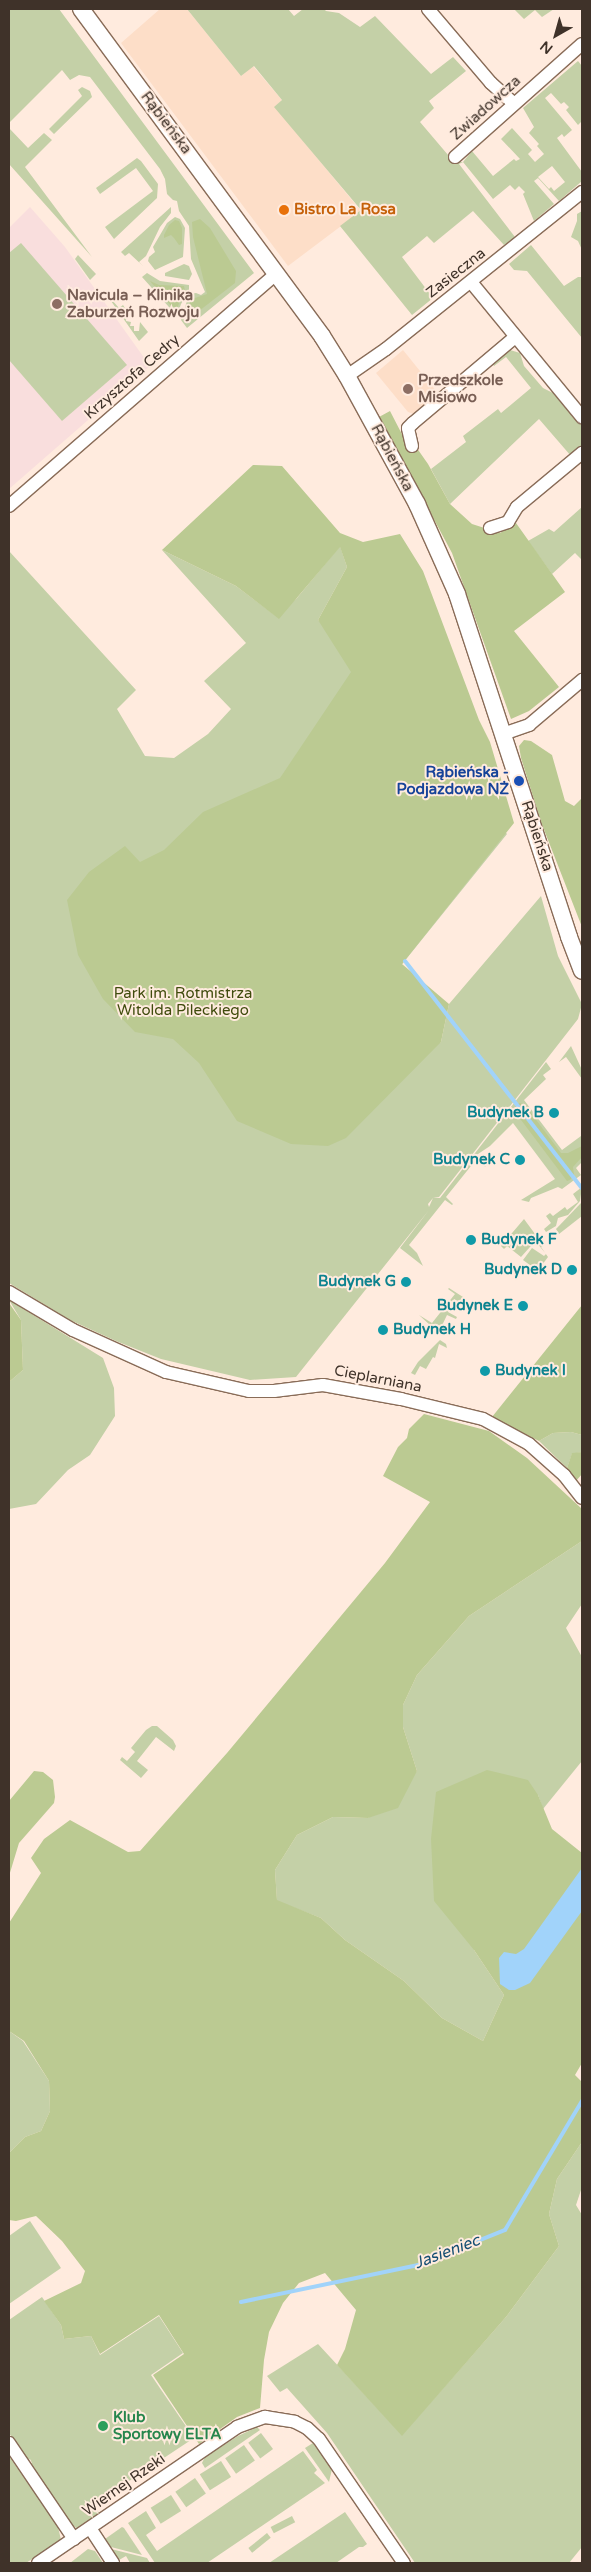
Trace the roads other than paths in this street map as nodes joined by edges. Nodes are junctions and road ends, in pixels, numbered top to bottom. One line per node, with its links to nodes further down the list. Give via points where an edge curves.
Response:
1 (81, 9): 7 (street, Rąbieńska)
2 (428, 9): 4 (street)
3 (582, 44): 4 (street, Zwiadowcza)
4 (514, 104): 5 (street, Zwiadowcza)
5 (456, 157)
6 (582, 192): 8 (street, Zasieczna)
7 (277, 273): 10 (street, Rąbieńska); 14 (street, Krzysztofa Cedry)
8 (471, 282): 9 (street); 10 (street, Zasieczna)
9 (515, 337): 11 (street); 12 (street, via 408,428)
10 (348, 376): 17 (street, Rąbieńska, via 440,552 476,648)
11 (582, 417)
12 (412, 446)
13 (582, 453): 15 (street, via 517,507 508,522)
14 (9, 506)
15 (490, 528)
16 (582, 680): 17 (street, via 529,725)
17 (503, 734): 18 (street, Rąbieńska)
18 (582, 971)
19 (9, 1292): 20 (street, Cieplarniana, via 79,1334 166,1372 249,1391 323,1385 483,1419 529,1444 564,1475)
20 (582, 1498)
21 (9, 2443): 23 (street)
22 (90, 2528): 23 (street, Wiernej Rzeki); 25 (street); 26 (street, Wiernej Rzeki, via 237,2427 260,2418 284,2419 304,2426 319,2439)
23 (74, 2539): 24 (street, Wiernej Rzeki)
24 (38, 2563)
25 (113, 2563)
26 (404, 2563)

